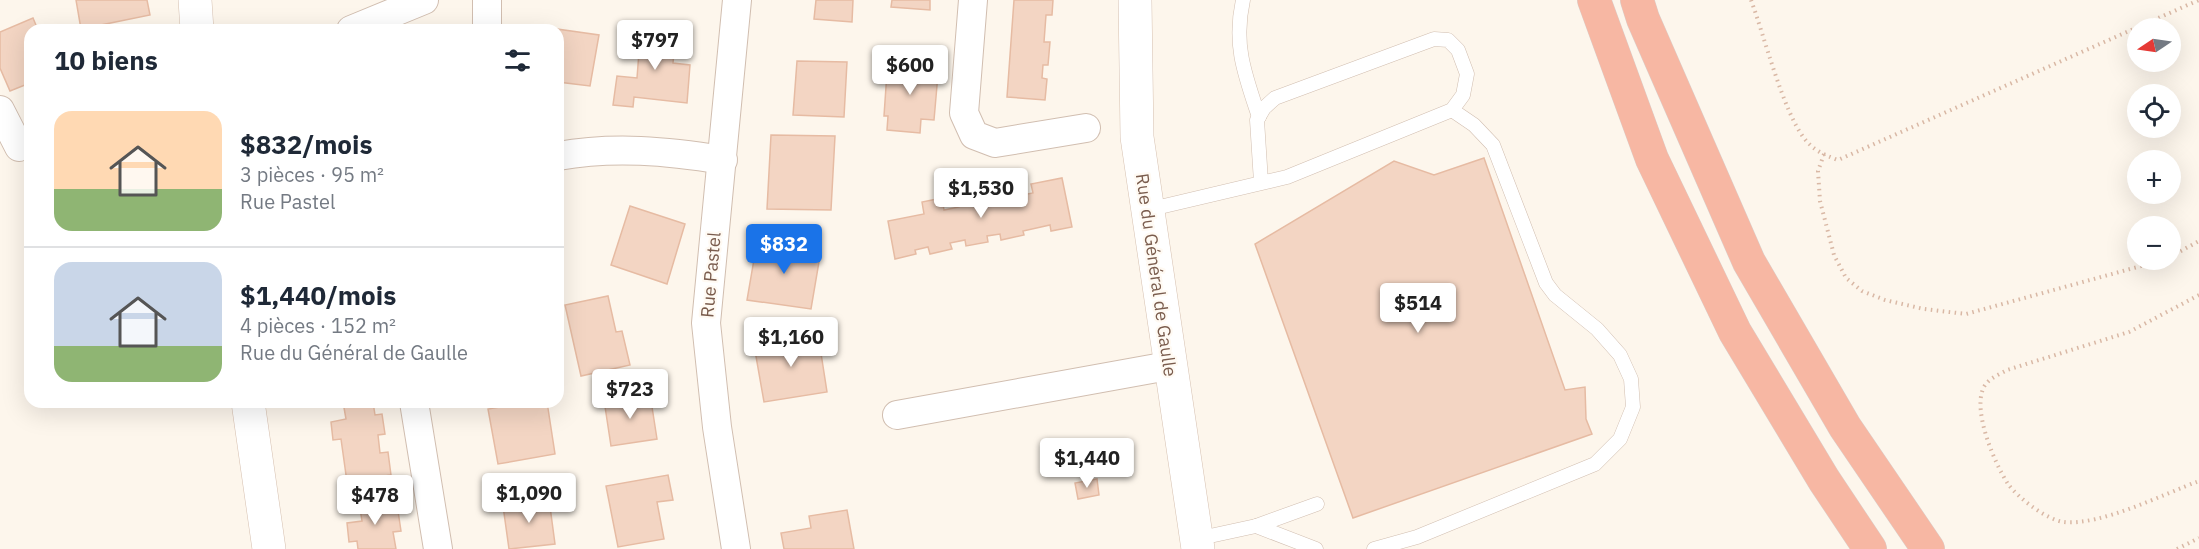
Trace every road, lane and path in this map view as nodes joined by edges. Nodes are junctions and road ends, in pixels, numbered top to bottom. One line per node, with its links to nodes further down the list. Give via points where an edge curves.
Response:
1 (195, 0): 12 (street)
2 (424, 0): 13 (street)
3 (487, 0): 14 (street)
4 (737, 0): 22 (street, Rue Pastel)
5 (973, 0): 18 (street, via 964,113 974,135 995,144)
6 (1135, 0): 24 (street, Rue du Général de Gaulle, via 1137,137)
7 (1243, 0): 17 (lane, via 1238,24 1240,59)
8 (1594, 0): 43 (highway, via 1652,159 1735,332)
9 (1637, 0): 44 (highway, via 1749,262 1845,427)
10 (1751, 0): 20 (path, via 1792,117 1803,138)
11 (2199, 0): 20 (path, via 1838,160)
12 (197, 24)
13 (366, 24)
14 (487, 24)
15 (0, 110): 19 (street)
16 (1452, 110): 17 (lane, via 1463,95 1467,74 1458,50 1448,40 1434,39 1275,98); 23 (lane, via 1287,177); 42 (lane, via 1493,145 1546,283 1620,355 1630,379 1633,407 1620,439 1595,464 1417,537)
17 (1258, 117): 23 (lane)
18 (1086, 128)
19 (16, 149)
20 (1824, 154): 27 (path, via 1818,171 1820,201 1834,255 1846,278 1862,291 1885,300 1966,314)
21 (564, 155): 22 (street, via 593,150 662,150)
22 (723, 160): 40 (street, Rue Pastel, via 706,323)
23 (1261, 182): 24 (lane)
24 (1146, 210): 29 (street, Rue du Général de Gaulle)
25 (2199, 241): 26 (path)
26 (2181, 251)
27 (2127, 270)
28 (2199, 295): 33 (path, via 2128,332 2007,370 1991,378 1980,401 1982,421 1995,459 2009,485 2029,506 2063,522 2102,518)
29 (1168, 366): 32 (street); 37 (street, Rue du Général de Gaulle)
30 (249, 408): 38 (street)
31 (415, 408): 39 (street)
32 (897, 415)
33 (2199, 481)
34 (1317, 504): 35 (lane)
35 (1256, 526): 37 (lane); 41 (lane)
36 (2199, 538): 45 (path)
37 (1197, 544)
38 (269, 549)
39 (438, 549)
40 (736, 549)
41 (1316, 549)
42 (1374, 549)
43 (1870, 549)
44 (1928, 549)
45 (2177, 549)

